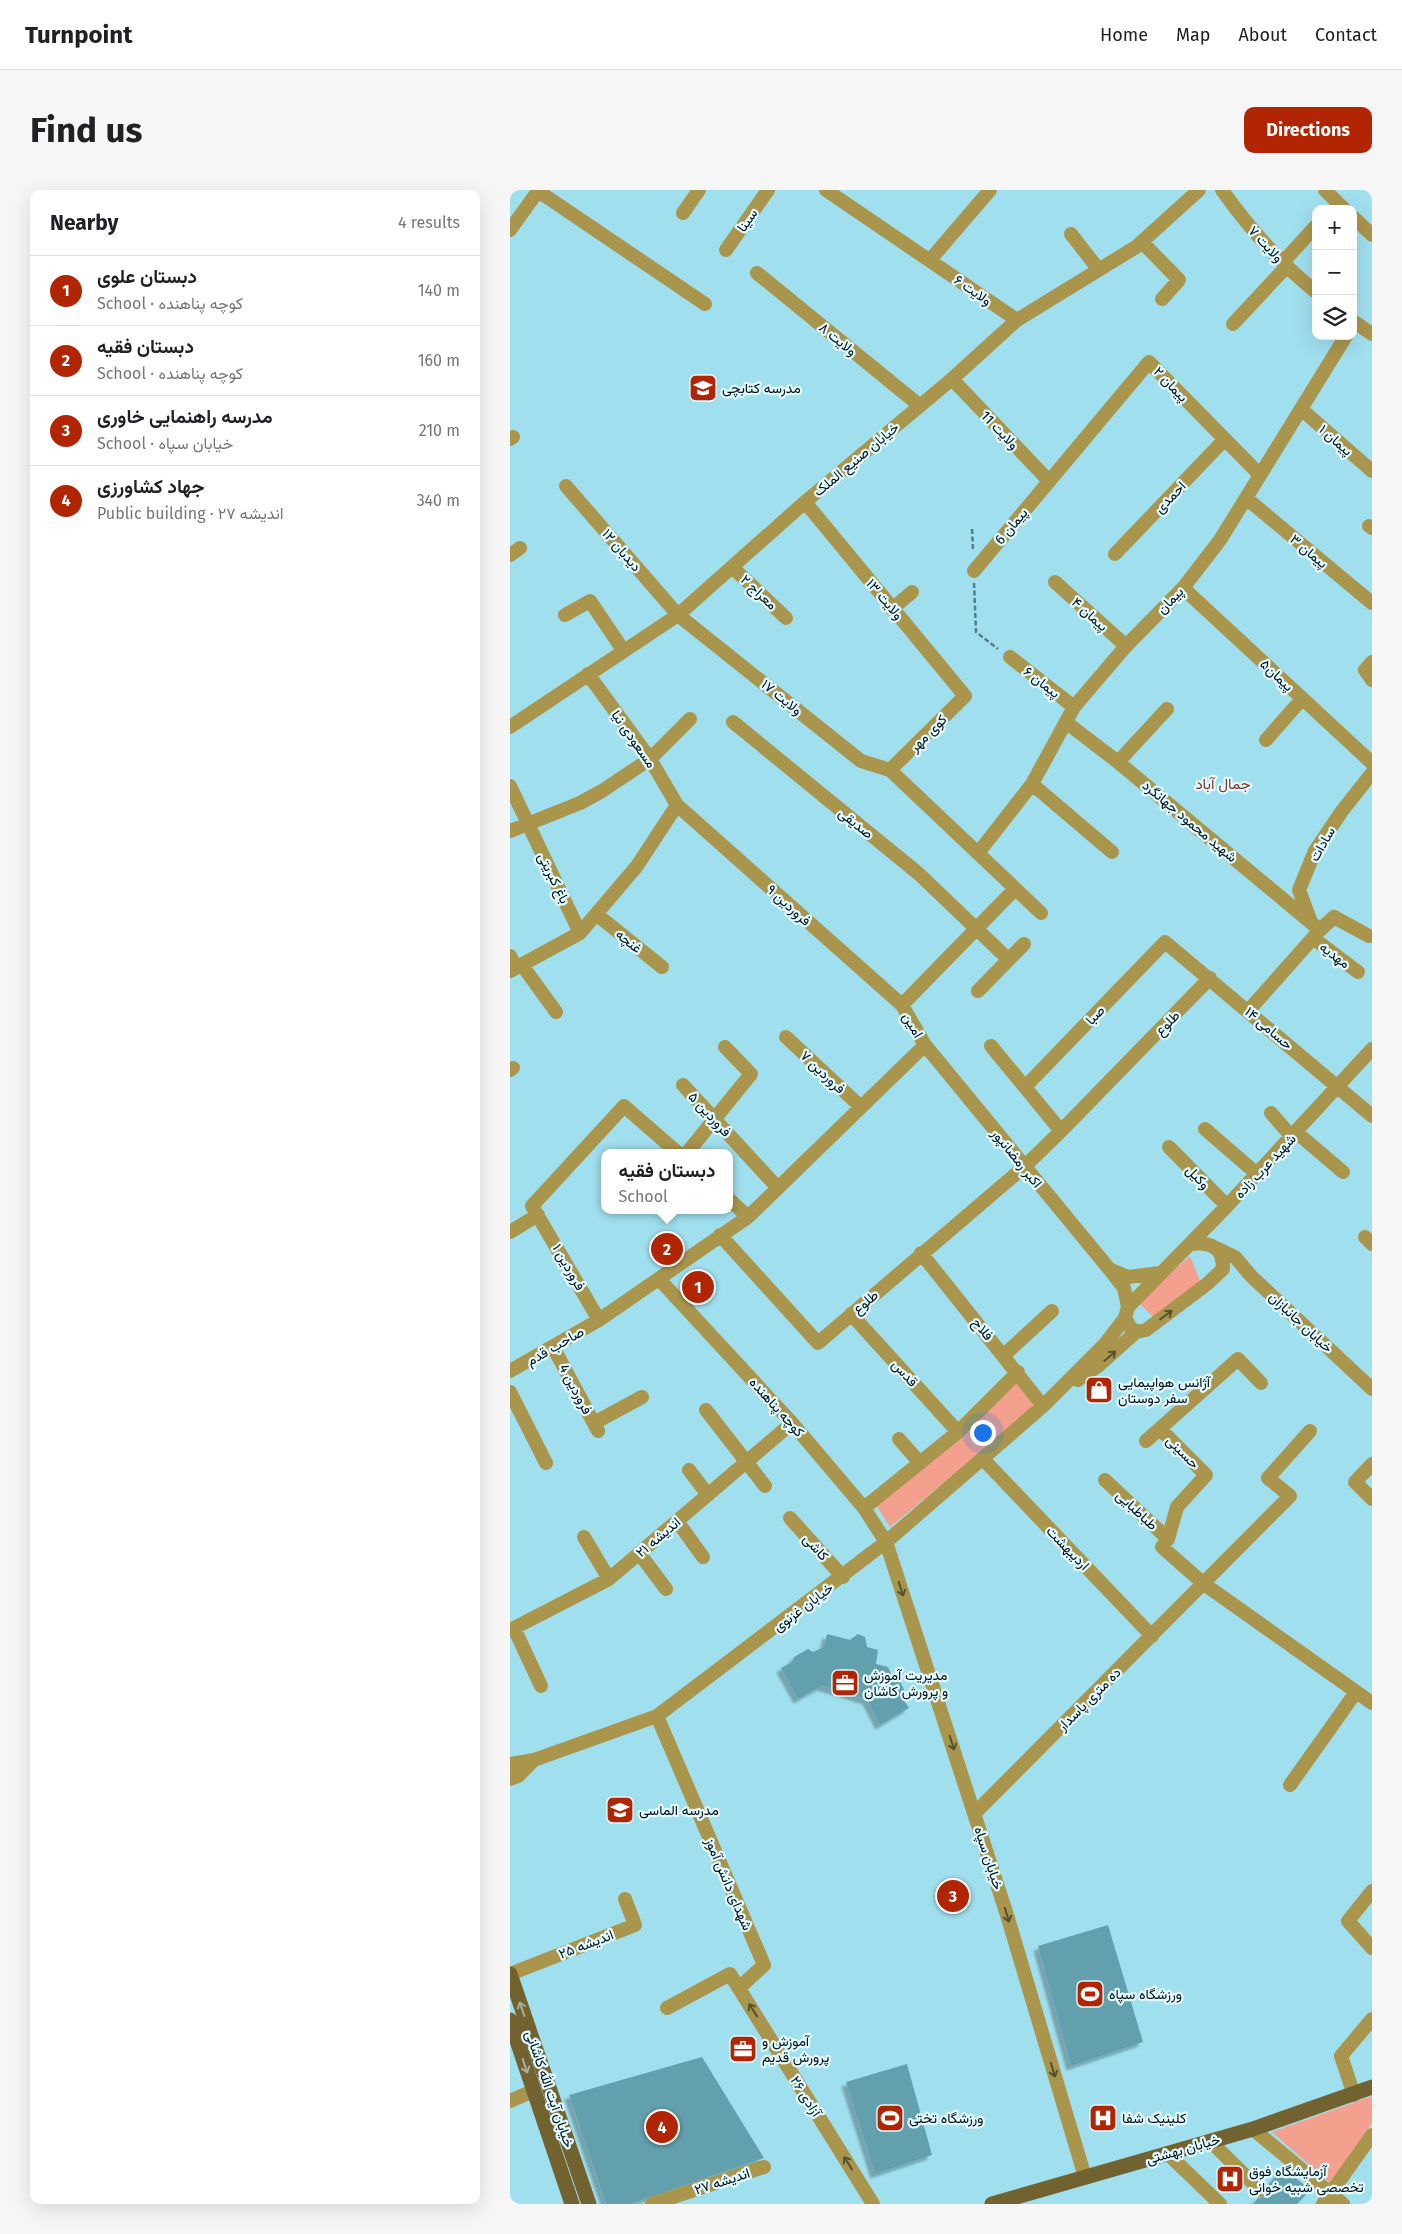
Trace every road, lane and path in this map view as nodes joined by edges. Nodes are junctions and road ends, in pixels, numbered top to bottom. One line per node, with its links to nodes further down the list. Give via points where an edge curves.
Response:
1 (699, 190): 9 (street)
2 (768, 190): 16 (street, سینا)
3 (826, 190): 17 (street, ولایت ۶)
4 (990, 190): 17 (street)
5 (1199, 190): 15 (street, خیابان صنیع الملک)
6 (1222, 190): 18 (street, ولایت ۷, via 1242,218)
7 (1325, 190): 8 (street)
8 (1336, 205)
9 (683, 213)
10 (1357, 221): 14 (street)
11 (510, 230): 23 (street, via 538,192)
12 (1312, 231): 18 (street)
13 (1071, 234): 19 (street)
14 (1372, 235)
15 (1142, 242): 19 (street, خیابان صنیع الملک); 22 (street, via 1179,280)
16 (726, 250)
17 (930, 260): 24 (street, ولایت ۶)
18 (1285, 264): 21 (street, ولایت ۷); 25 (street)
19 (1099, 270): 24 (street, خیابان صنیع الملک)
20 (757, 273): 30 (street, ولایت ۸)
21 (1312, 288)
22 (1162, 299)
23 (705, 304)
24 (1017, 320): 29 (street, خیابان صنیع الملک)
25 (1233, 324)
26 (1357, 325): 27 (street)
27 (1372, 334)
28 (1344, 340): 31 (street, پیمان)
29 (952, 379): 30 (street, خیابان صنیع الملک); 35 (street, ولایت 11)
30 (919, 406): 38 (street, خیابان صنیع الملک)
31 (1301, 409): 33 (street, پیمان ۱); 34 (street, پیمان)
32 (1225, 440): 34 (street, پیمان ۲); 35 (street, پیمان ۲, via 1149,362); 39 (street, احمدی)
33 (1372, 470)
34 (1260, 475): 37 (street, پیمان)
35 (1049, 482): 41 (street, پیمان 6)
36 (566, 486): 48 (street, دیدبان ۱۲)
37 (1246, 498): 43 (street, پیمان, via 1220,540); 45 (street, پیمان ۳)
38 (805, 502): 40 (street, خیابان صنیع الملک); 46 (street, ولایت ۱۳)
39 (1116, 554)
40 (732, 567): 48 (street, خیابان صنیع الملک); 49 (street, معراج ۲)
41 (974, 571)
42 (1055, 582): 51 (street, پیمان ۴)
43 (1183, 588): 51 (street, پیمان); 58 (street, پیمان۵)
44 (912, 592): 46 (street)
45 (1372, 603)
46 (892, 609): 57 (street, ولایت ۱۳)
47 (565, 615): 52 (street, via 590,601)
48 (678, 615): 52 (street, خیابان صنیع الملک); 69 (street, ولایت ۱۷, via 861,761)
49 (786, 618)
50 (976, 632): 53 (path)
51 (1126, 646): 59 (street, پیمان)
52 (624, 650): 55 (street, خیابان صنیع الملک)
53 (1010, 657): 59 (street, پیمان ۶)
54 (1372, 662): 56 (street, via 1365,670)
55 (588, 674): 64 (street, خیابان صنیع الملک); 66 (street, مسعودی نیا)
56 (1372, 680)
57 (965, 696): 69 (street, کوی مهر)
58 (1302, 699): 65 (street); 68 (street, پیمان۵)
59 (1074, 707): 63 (street, پیمان)
60 (1167, 709): 67 (street)
61 (690, 719): 66 (street)
62 (733, 722): 81 (street, صدیقی, via 919,874)
63 (1066, 723): 67 (street, شهید محمود جهانگرد); 71 (street, پیمان)
64 (510, 726)
65 (1266, 740)
66 (650, 759): 73 (street, مسعودی نیا); 74 (street, via 580,803)
67 (1118, 762): 82 (street, شهید محمود جهانگرد)
68 (1372, 763)
69 (890, 770): 76 (street)
70 (1372, 773): 82 (street, سادات, via 1315,851 1298,890)
71 (1032, 784): 76 (street, پیمان); 77 (street)
72 (510, 786): 74 (street, باغ کبریتی)
73 (677, 805): 80 (street, via 637,866); 93 (street, فروردین ۹)
74 (528, 823): 75 (street); 83 (street, باغ کبریتی)
75 (510, 831)
76 (978, 852): 78 (street)
77 (1112, 852)
78 (1014, 889): 79 (street); 81 (street)
79 (1041, 913)
80 (596, 914): 83 (street); 89 (street, غنچه)
81 (976, 929): 87 (street); 93 (street)
82 (1315, 930): 84 (street, via 1334,916); 90 (street, مهدیه); 94 (street)
83 (580, 933): 88 (street)
84 (1369, 936)
85 (1165, 942): 91 (street, حسامی ۱۴); 102 (street, صبا)
86 (1024, 944): 87 (street)
87 (1008, 959): 92 (street)
88 (515, 965): 95 (street)
89 (662, 968)
90 (1358, 972)
91 (1210, 978): 94 (street, حسامی ۱۴); 109 (street, طلوع)
92 (978, 991)
93 (902, 1005): 97 (street, امین)
94 (1249, 1010): 103 (street, حسامی ۱۴)
95 (556, 1012)
96 (786, 1037): 104 (street, فروردین ۷)
97 (925, 1045): 104 (street, صاحب قدم); 114 (street, اکبر رمضانپور)
98 (991, 1046): 102 (street)
99 (725, 1047): 107 (street, via 751,1074)
100 (1372, 1049): 103 (street, شهید عرب زاده)
101 (683, 1085): 107 (street, فروردین ۵)
102 (1025, 1087): 109 (street)
103 (1339, 1087): 106 (street, حسامی ۱۴); 110 (street, شهید عرب زاده)
104 (861, 1107): 117 (street, صاحب قدم)
105 (1272, 1113): 110 (street)
106 (1372, 1116)
107 (715, 1120): 113 (street); 117 (street, فروردین ۵)
108 (1205, 1129): 116 (street)
109 (1061, 1132): 114 (street, طلوع)
110 (1294, 1134): 115 (street); 116 (street, شهید عرب زاده)
111 (1169, 1147): 119 (street, وکیل)
112 (673, 1149): 120 (street, via 624,1106 532,1206)
113 (690, 1149)
114 (1024, 1167): 126 (street, طلوع); 128 (street, اکبر رمضانپور)
115 (1343, 1172)
116 (1258, 1174): 119 (street, شهید عرب زاده)
117 (778, 1188): 121 (street, صاحب قدم)
118 (733, 1203): 121 (street)
119 (1227, 1206): 124 (street, شهید عرب زاده)
120 (538, 1215): 122 (street); 135 (street, فروردین ۱)
121 (748, 1217): 123 (street, صاحب قدم)
122 (511, 1230)
123 (720, 1235): 131 (street, صاحب قدم); 134 (street, طلوع, via 818,1343)
124 (1191, 1244): 125 (street, via 1205,1242); 129 (street, شهید عرب زاده)
125 (1216, 1248): 127 (street, via 1223,1258); 130 (street, via 1235,1257)
126 (921, 1254): 134 (street, طلوع); 138 (street, فلاح)
127 (1223, 1269): 130 (street, خیابان جانبازان); 136 (street, one-way to 127, via 1146,1330)
128 (1110, 1270): 129 (street, via 1128,1276); 133 (street, اکبر رمضانپور, via 1124,1288)
129 (1160, 1273): 133 (street, شهید عرب زاده)
130 (1251, 1276): 142 (street, خیابان جانبازان)
131 (659, 1279): 135 (street, صاحب قدم); 147 (street, کوچه پناهنده)
132 (1052, 1311): 138 (street)
133 (1127, 1312): 136 (street, via 1130,1328); 145 (street, شهید عرب زاده, via 1105,1344)
134 (851, 1314): 150 (street, قدس)
135 (599, 1320): 137 (street, صاحب قدم)
136 (1136, 1332): 145 (street, one-way to 136, via 1098,1366)
137 (553, 1347): 139 (street, صاحب قدم); 144 (street, فروردین 4, via 596,1427)
138 (1004, 1354): 140 (street, فلاح)
139 (510, 1371)
140 (1018, 1372): 145 (street, فلاح); 150 (street)
141 (1261, 1383): 148 (street, via 1238,1359)
142 (1372, 1389)
143 (510, 1392): 156 (street)
144 (642, 1397)
145 (1043, 1406): 153 (street, خیابان غزنوی)
146 (706, 1410): 154 (street)
147 (792, 1423): 154 (street, اندیشه ۲۱); 163 (street, کوچه پناهنده)
148 (1160, 1429): 152 (street); 167 (street, حسینی, via 1206,1475 1177,1507)
149 (1310, 1431): 173 (street, ده متری پاسدار, via 1268,1478 1290,1496)
150 (958, 1432): 155 (street)
151 (898, 1439): 155 (street)
152 (1146, 1441)
153 (983, 1459): 168 (street, خیابان غزنوی); 176 (street, اردیبهشت)
154 (746, 1462): 160 (street); 161 (street, اندیشه ۲۱)
155 (919, 1462): 163 (street)
156 (546, 1464)
157 (1372, 1464): 162 (street, via 1356,1482)
158 (689, 1470): 161 (street)
159 (1105, 1480): 167 (street, طباطبایی)
160 (765, 1486)
161 (708, 1494): 165 (street, اندیشه ۲۱)
162 (1372, 1499)
163 (864, 1508): 168 (street, کوچه پناهنده)
164 (790, 1518): 171 (street, کاشی)
165 (676, 1521): 169 (street, اندیشه ۲۱); 170 (street)
166 (584, 1537): 172 (street)
167 (1168, 1539): 173 (street, via 1162,1547)
168 (886, 1542): 171 (street, خیابان غزنوی); 185 (street, خیابان سپاه, one-way to 185)
169 (639, 1553): 172 (street, اندیشه ۲۱); 174 (street)
170 (703, 1557)
171 (843, 1577): 180 (street, خیابان غزنوی)
172 (609, 1579): 175 (street, اندیشه ۲۱)
173 (1204, 1584): 176 (street, ده متری پاسدار); 178 (street)
174 (666, 1589)
175 (512, 1629): 177 (street)
176 (1152, 1636): 185 (street, ده متری پاسدار)
177 (541, 1686)
178 (1356, 1692): 179 (street); 184 (street)
179 (1372, 1703)
180 (657, 1716): 181 (street, خیابان غزنوی); 190 (street, شهدای دانش آموز, via 764,1965)
181 (534, 1760): 182 (street); 183 (street, via 518,1776)
182 (510, 1764)
183 (510, 1779)
184 (1290, 1785)
185 (975, 1813): 203 (street, خیابان سپاه, one-way to 203)
186 (1372, 1891): 188 (street, via 1348,1921)
187 (625, 1899): 189 (street, اندیشه ۲۵, via 635,1925)
188 (1372, 1948)
189 (510, 1974): 208 (main road, خیابان آیت الله کاشانی, one-way to 189)
190 (739, 1988): 191 (street, via 730,1974); 210 (street, آزادی ۲۶, one-way to 190)
191 (666, 2008)
192 (1372, 2019): 196 (street, via 1341,2056)
193 (511, 2028): 195 (main road, خیابان آیت الله کاشانی, one-way to 195)
194 (1372, 2087): 196 (main road, خیابان بهشتی)
195 (533, 2091): 197 (street); 207 (main road, خیابان آیت الله کاشانی)
196 (1354, 2095): 198 (main road, خیابان بهشتی)
197 (510, 2101)
198 (1254, 2129): 200 (main road, خیابان بهشتی); 205 (street)
199 (1372, 2135): 205 (street)
200 (1210, 2141): 201 (main road, خیابان بهشتی); 204 (street)
201 (1167, 2153): 203 (main road, خیابان بهشتی); 212 (street)
202 (764, 2167): 209 (street, اندیشه ۲۷)
203 (1085, 2177): 206 (main road, خیابان بهشتی)
204 (1260, 2190)
205 (1327, 2199): 213 (street)
206 (1014, 2201): 211 (main road, خیابان بهشتی)
207 (572, 2204)
208 (589, 2204)
209 (652, 2204)
210 (873, 2204)
211 (992, 2204)
212 (1220, 2204)
213 (1343, 2204)

